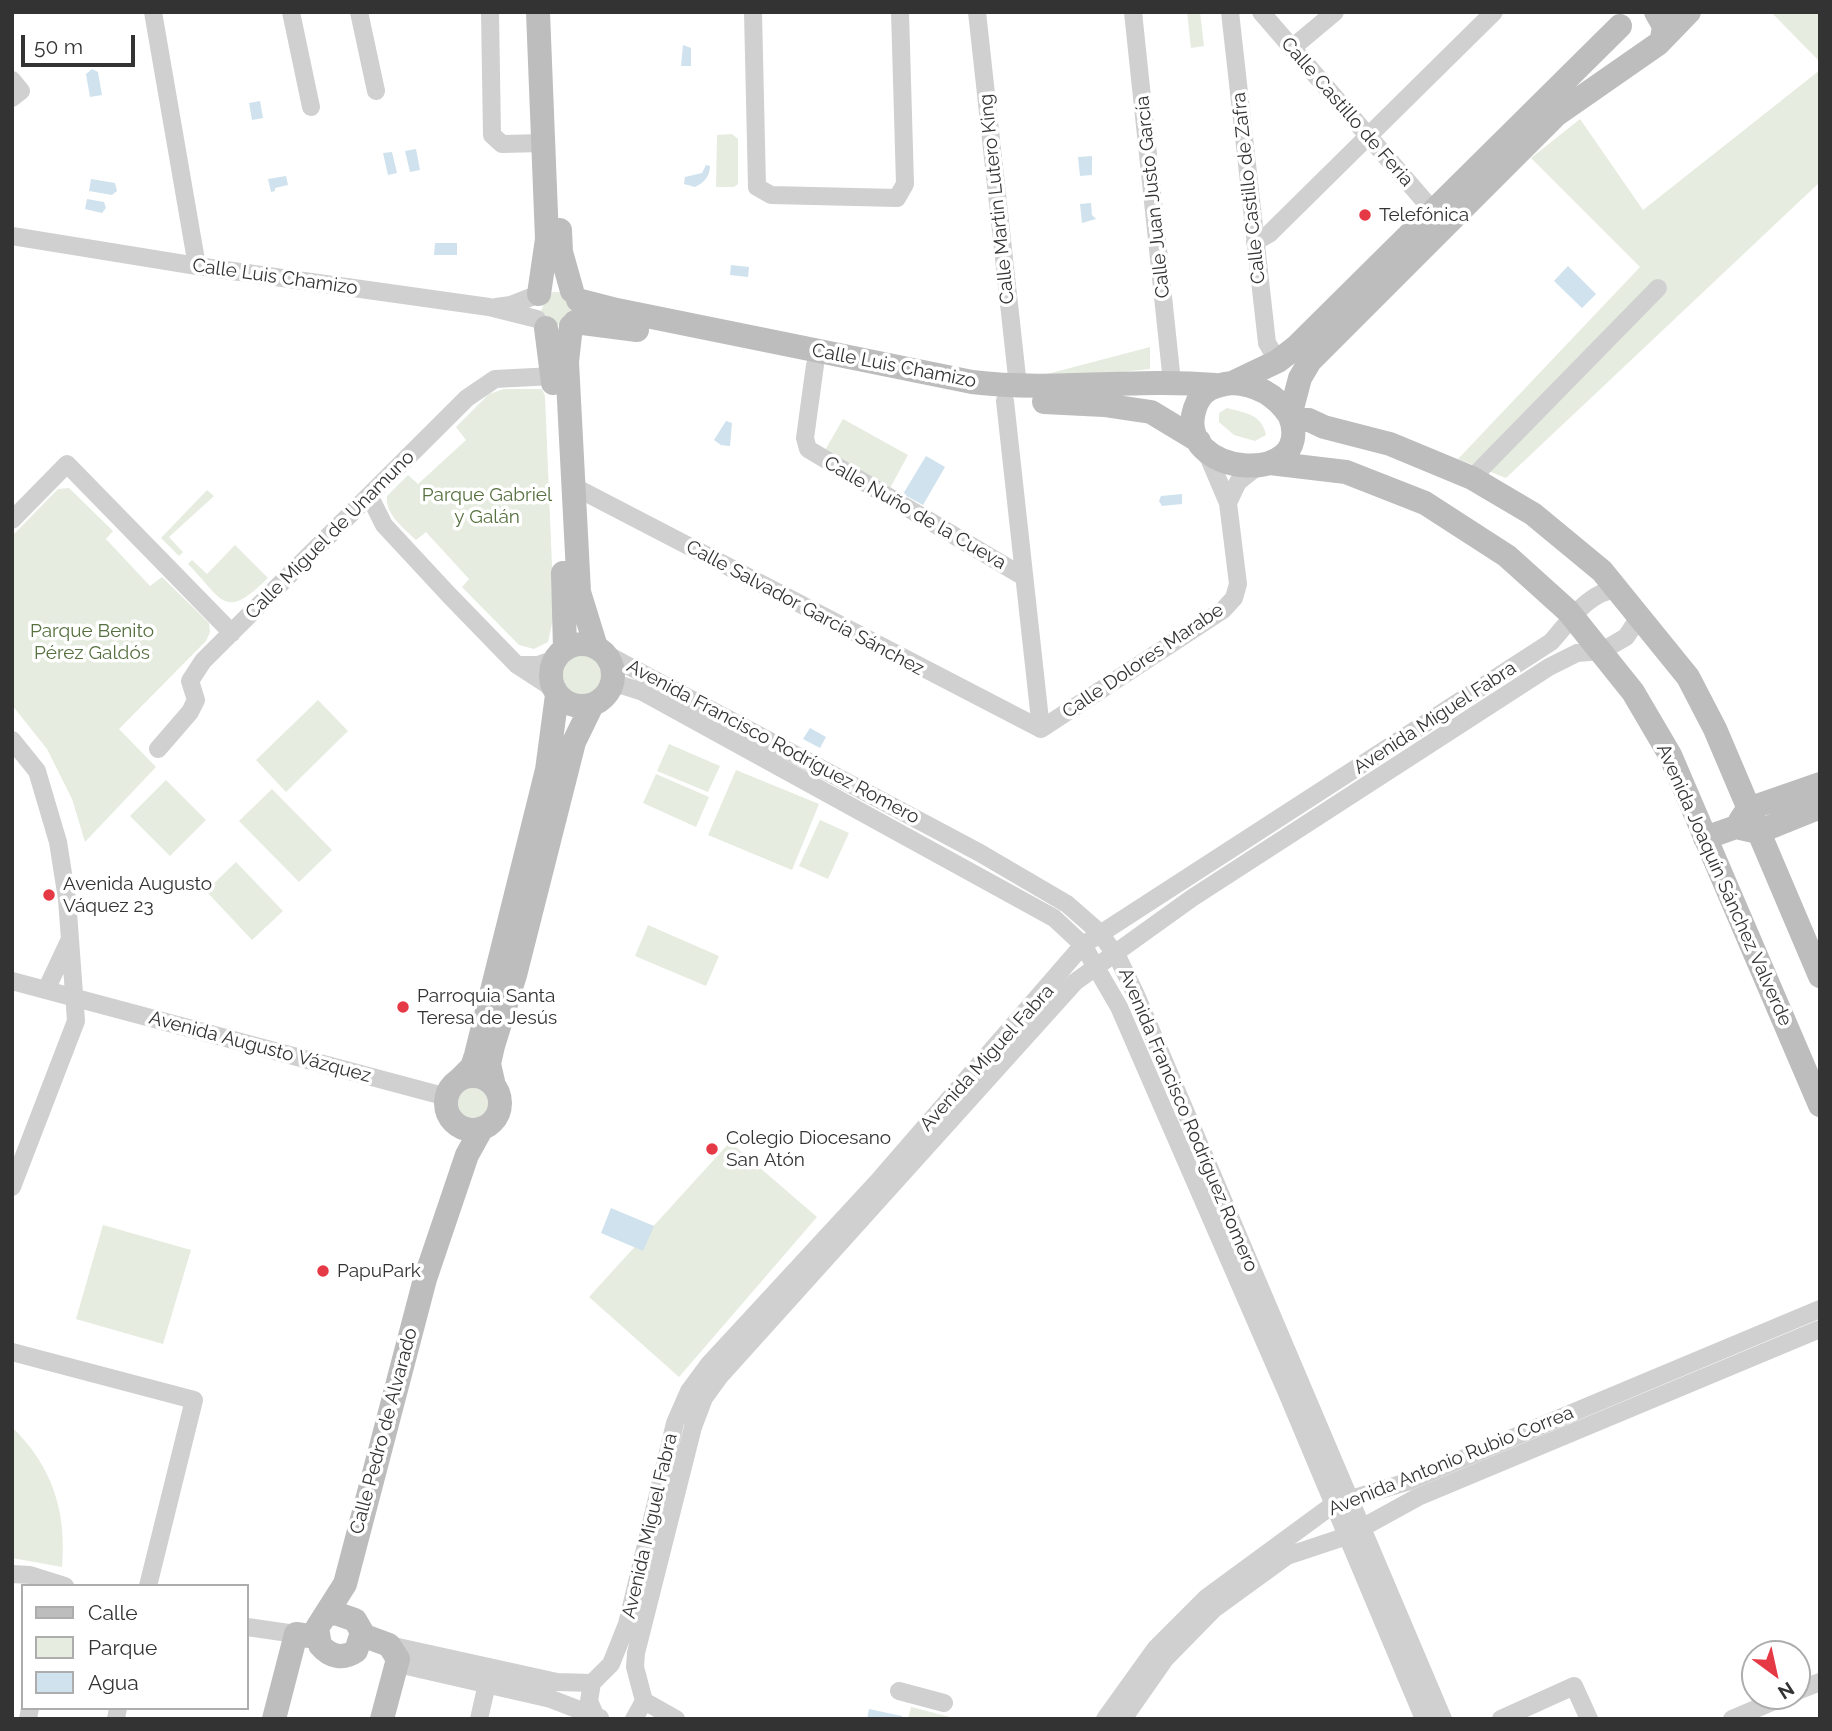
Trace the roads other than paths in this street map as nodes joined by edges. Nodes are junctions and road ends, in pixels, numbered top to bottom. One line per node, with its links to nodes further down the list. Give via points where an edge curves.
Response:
1 (153, 12): 29 (street)
2 (291, 12): 23 (street)
3 (359, 12): 21 (street)
4 (490, 12): 25 (street, via 492,135 502,144)
5 (538, 12): 25 (main road)
6 (552, 12): 33 (main road)
7 (753, 12): 8 (street, via 757,187 771,195 897,198 905,184)
8 (900, 12)
9 (977, 12): 39 (street, Calle Martin Lutero King)
10 (1133, 12): 37 (street, Calle Juan Justo García)
11 (1230, 12): 28 (street, Calle Castillo de Zafra)
12 (1261, 12): 19 (street, Calle Castillo de Feria)
13 (1335, 12): 19 (street)
14 (1494, 12): 24 (street)
15 (1656, 12): 18 (main road, via 1664,26)
16 (1689, 12): 18 (main road)
17 (1621, 18): 18 (main road, via 1627,46); 26 (main road)
18 (1655, 45): 40 (main road, via 1556,115 1310,361 1300,378)
19 (1292, 48): 24 (street, Calle Castillo de Feria)
20 (12, 80): 22 (street, via 21,91)
21 (376, 91)
22 (12, 99)
23 (312, 107)
24 (1368, 136): 26 (street, Calle Castillo de Feria); 28 (street, via 1269,234)
25 (543, 143): 31 (main road, via 547,239)
26 (1433, 212): 34 (main road)
27 (12, 236): 29 (street, Calle Luis Chamizo)
28 (1255, 242): 34 (street, Calle Castillo de Zafra, via 1267,343)
29 (197, 266): 32 (street, Calle Luis Chamizo)
30 (1658, 288): 43 (street)
31 (539, 294): 32 (street, via 511,305); 33 (main road, via 555,286)
32 (489, 307): 33 (street, Calle Luis Chamizo)
33 (563, 314): 35 (main road, Calle Luis Chamizo); 36 (main road); 39 (main road, Calle Luis Chamizo, via 617,310); 44 (main road)
34 (1278, 361): 38 (main road)
35 (815, 365): 39 (main road, Calle Luis Chamizo); 50 (street, Calle Nuño de la Cueva, via 805,438 808,449)
36 (553, 376): 45 (street, Calle Miguel de Unamuno, via 508,377 484,385); 57 (main road)
37 (1172, 382): 38 (main road, Calle Luis Chamizo); 39 (main road, Calle Luis Chamizo)
38 (1224, 384): 40 (main road, via 1266,391); 41 (main road, via 1202,394 1194,410 1193,426)
39 (1011, 393): 41 (main road, Calle Luis Chamizo, via 1151,412); 50 (street, Calle Martin Lutero King)
40 (1297, 418): 42 (main road, via 1289,446); 43 (main road, via 1390,444)
41 (1201, 444): 42 (main road, via 1229,464); 46 (street, Calle Dolores Marabe)
42 (1264, 465): 46 (street, via 1238,482); 53 (main road, Avenida Joaquín Sánchez Valverde, via 1346,472 1424,503 1507,555)
43 (1472, 478): 51 (main road, via 1576,546)
44 (571, 485): 55 (main road, via 579,592); 61 (street, Calle Salvador García Sánchez)
45 (370, 497): 47 (street, Calle Miguel de Unamuno); 49 (street)
46 (1228, 503): 61 (street, Calle Dolores Marabe, via 1238,584 1234,598 1223,610)
47 (350, 517): 49 (street); 54 (street, Calle Miguel de Unamuno)
48 (12, 520): 54 (street, via 67,464)
49 (384, 525): 58 (street)
50 (1024, 577): 61 (street, Calle Martin Lutero King)
51 (1618, 589): 52 (main road); 53 (street, Avenida Miguel Fabra, via 1602,590)
52 (1634, 608): 56 (street, Avenida Miguel Fabra, via 1636,622 1626,637); 66 (main road, via 1688,677 1715,729)
53 (1574, 618): 56 (main road, Avenida Joaquín Sánchez Valverde); 69 (street, Avenida Miguel Fabra, via 1551,642 1507,672)
54 (232, 633): 63 (street, Calle Miguel de Unamuno, via 190,681 196,700)
55 (601, 650): 57 (main road, via 582,644); 60 (main road, via 614,670); 69 (street, Avenida Francisco Rodríguez Romero, via 980,853 1067,904)
56 (1602, 651): 67 (main road, Avenida Joaquín Sánchez Valverde, via 1633,692 1670,755); 72 (street, Avenida Miguel Fabra, via 1577,653 1549,667)
57 (560, 654): 58 (street, via 538,665); 59 (main road, via 551,671)
58 (517, 665): 59 (street)
59 (556, 692): 60 (main road, via 574,705); 79 (main road, via 547,770 477,1055)
60 (601, 697): 71 (street, Avenida Francisco Rodríguez Romero, via 621,685 643,692 1054,918); 78 (main road, via 574,742 493,1046 489,1064)
61 (1041, 729)
62 (12, 740): 70 (street, via 37,771 47,796 62,862)
63 (158, 749)
64 (1820, 785): 66 (main road)
65 (1820, 808): 66 (main road); 68 (main road, via 1779,832)
66 (1749, 822): 67 (main road); 68 (main road)
67 (1705, 838): 80 (main road, Avenida Joaquín Sánchez Valverde)
68 (1771, 860): 74 (main road)
69 (1099, 932): 71 (street, Avenida Miguel Fabra); 72 (street, Avenida Francisco Rodríguez Romero)
70 (70, 938): 76 (street); 77 (street)
71 (1083, 945): 73 (street, Avenida Francisco Rodríguez Romero); 103 (street, Avenida Miguel Fabra, via 689,1391 675,1423 627,1624 618,1650)
72 (1114, 952): 73 (street, Avenida Miguel Fabra); 88 (street, Avenida Francisco Rodríguez Romero, via 1136,995)
73 (1097, 966): 88 (street, Avenida Francisco Rodríguez Romero); 105 (street, Avenida Miguel Fabra, via 1075,982 704,1398 692,1427 642,1620 635,1667)
74 (1820, 976)
75 (12, 981): 76 (street, Avenida Augusto Vázquez)
76 (47, 988): 77 (street, Avenida Augusto Vázquez)
77 (75, 995): 79 (street, Avenida Augusto Vázquez); 82 (street, via 76,1021)
78 (494, 1086): 79 (main road, via 474,1076); 81 (main road, via 499,1106 494,1120)
79 (452, 1098): 81 (main road, via 467,1129); 83 (main road, Calle Pedro de Alvarado, via 451,1150)
80 (1820, 1105)
81 (482, 1128): 83 (main road, Calle Pedro de Alvarado, via 467,1155)
82 (12, 1187)
83 (425, 1279): 97 (main road, Calle Pedro de Alvarado)
84 (1820, 1308): 87 (street, Avenida Antonio Rubio Correa)
85 (1820, 1329): 90 (street, Avenida Antonio Rubio Correa, via 1418,1497)
86 (12, 1352): 96 (street, via 194,1400)
87 (1374, 1493): 88 (street, Avenida Antonio Rubio Correa); 90 (street, via 1383,1504)
88 (1342, 1502): 89 (street, Avenida Antonio Rubio Correa); 91 (street, Avenida Francisco Rodríguez Romero)
89 (1318, 1515): 92 (street); 94 (street, Avenida Antonio Rubio Correa)
90 (1384, 1517): 91 (street, Avenida Antonio Rubio Correa)
91 (1355, 1532): 92 (street, Avenida Antonio Rubio Correa); 115 (street, Avenida Francisco Rodríguez Romero); 116 (street, Avenida Francisco Rodríguez Romero)
92 (1326, 1543): 94 (street, Avenida Antonio Rubio Correa)
93 (12, 1574): 95 (street)
94 (1242, 1579): 108 (street, Avenida Antonio Rubio Correa, via 1206,1598 1156,1648)
95 (52, 1584)
96 (148, 1584)
97 (345, 1584): 99 (main road, Calle Pedro de Alvarado); 100 (main road)
98 (248, 1627): 99 (street)
99 (313, 1628): 100 (main road, via 335,1613); 100 (main road, via 324,1650 337,1656); 110 (main road, Calle Pedro de Alvarado)
100 (358, 1635): 101 (main road)
101 (398, 1664): 102 (street); 102 (street); 111 (main road)
102 (489, 1675): 103 (street, via 557,1682); 109 (street); 112 (street)
103 (597, 1680): 105 (street, via 619,1674); 109 (street, via 589,1701)
104 (899, 1691): 106 (street)
105 (642, 1694): 113 (street); 114 (street)
106 (944, 1703)
107 (1753, 1710): 119 (street)
108 (1115, 1717)
109 (601, 1718)
110 (274, 1719)
111 (382, 1719)
112 (479, 1719)
113 (634, 1719)
114 (676, 1719)
115 (1424, 1719)
116 (1443, 1719)
117 (1501, 1719): 118 (street, via 1574,1686)
118 (1589, 1719)
119 (1731, 1719)

